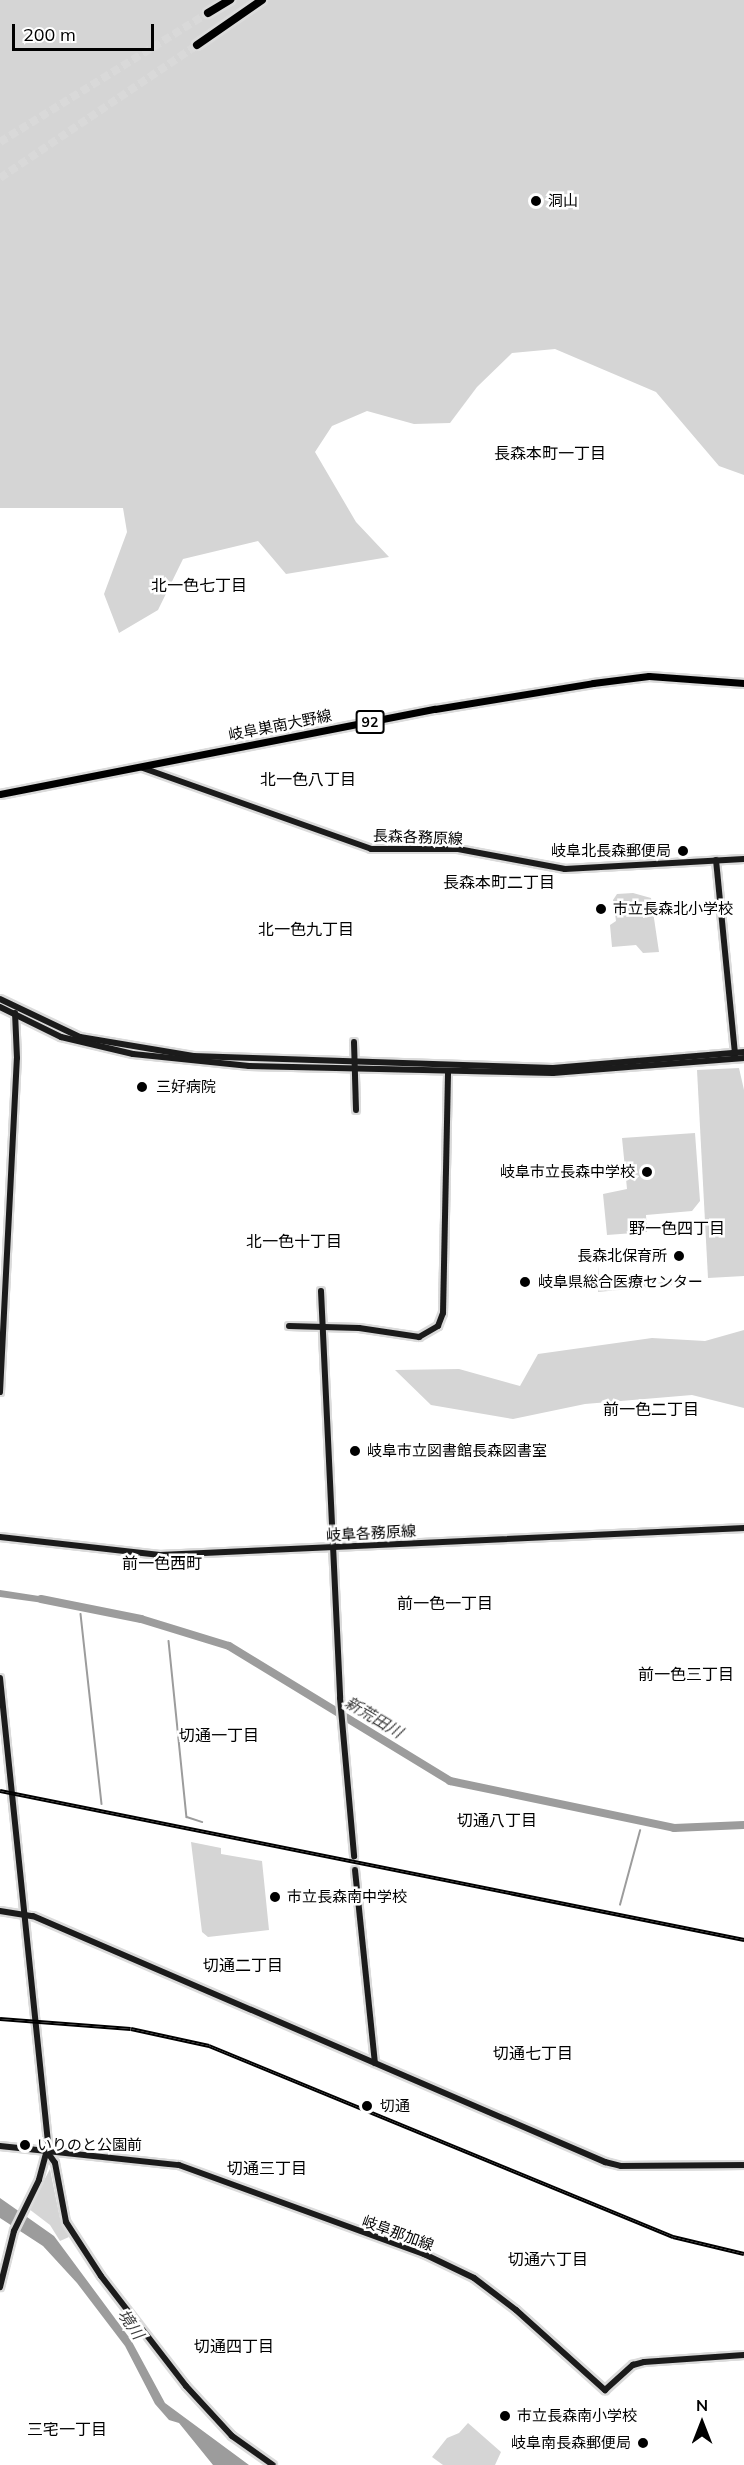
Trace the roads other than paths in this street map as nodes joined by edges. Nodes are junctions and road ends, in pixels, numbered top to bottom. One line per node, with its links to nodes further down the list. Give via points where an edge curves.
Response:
1 (230, 0): 3 (highway)
2 (262, 0): 4 (highway)
3 (208, 13)
4 (197, 45)
5 (744, 683): 6 (main road, 岐阜巣南大野線 / 92, via 649,676 593,682)
6 (140, 767): 7 (main road, 岐阜巣南大野線 / 92); 9 (street, 長森各務原線, via 371,849 458,849 565,869)
7 (0, 794)
8 (744, 859): 9 (street, 長森各務原線)
9 (716, 860): 15 (street)
10 (0, 999): 17 (street, via 64,1032 156,1052)
11 (0, 1007): 12 (street)
12 (15, 1013): 17 (street, via 61,1037 133,1054 249,1066); 23 (street, via 17,1058)
13 (354, 1042): 17 (street)
14 (744, 1052): 15 (street)
15 (735, 1055): 16 (street); 17 (street, via 553,1068); 18 (street, via 553,1073)
16 (744, 1058)
17 (355, 1065): 18 (street); 19 (street)
18 (448, 1071): 22 (street, via 440,1322 434,1332 419,1337)
19 (356, 1110)
20 (321, 1291): 22 (street)
21 (289, 1326): 22 (street)
22 (320, 1327): 26 (street)
23 (0, 1392)
24 (744, 1528): 26 (street, 岐阜各務原線)
25 (0, 1537): 26 (street, 岐阜各務原線, via 146,1555)
26 (332, 1547): 28 (street)
27 (0, 1678): 31 (street)
28 (354, 1856)
29 (355, 1870): 32 (street)
30 (0, 1911): 31 (street)
31 (24, 1913): 32 (street); 34 (street)
32 (375, 2063): 35 (street, via 612,2165)
33 (0, 2146): 34 (street, 岐阜那加線)
34 (48, 2153): 36 (street, via 14,2231); 37 (street, 岐阜那加線, via 179,2165 424,2254 483,2284 604,2390 633,2366 644,2362); 38 (street, via 55,2163 66,2222 101,2276 201,2403 232,2436)
35 (744, 2165)
36 (0, 2287)
37 (744, 2355)
38 (273, 2465)

